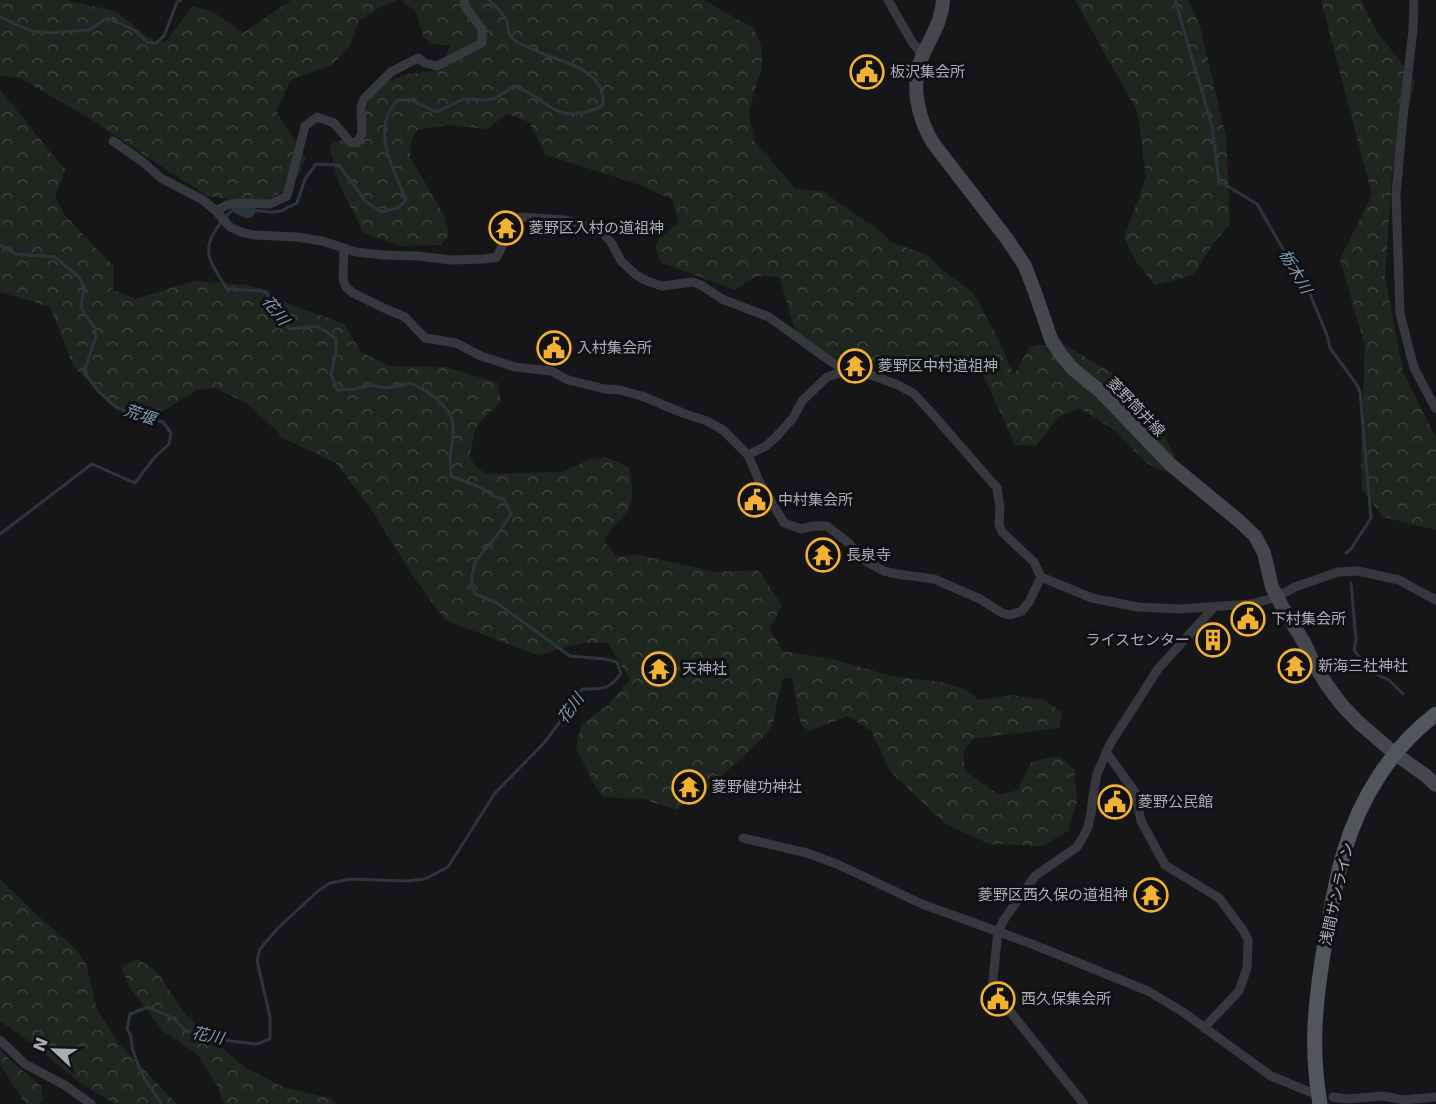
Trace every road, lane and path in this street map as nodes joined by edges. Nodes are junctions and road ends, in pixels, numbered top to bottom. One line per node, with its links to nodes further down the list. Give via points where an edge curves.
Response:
1 (464, 0): 7 (street, via 482,29 482,43 438,66 418,58 391,72 364,99 362,134 357,142 350,142 334,123 317,117 305,126 287,196 270,204 238,203)
2 (888, 0): 5 (street)
3 (943, 0): 5 (main road, 菱野筒井線, via 940,19)
4 (1414, 0): 10 (street, via 1396,194 1400,314 1414,368)
5 (923, 55): 13 (main road, 菱野筒井線, via 916,87 923,126 1025,266 1051,339 1061,355 1171,465 1254,536 1264,553)
6 (113, 141): 7 (street, via 162,178)
7 (216, 211): 8 (street, via 230,227 241,232 297,237)
8 (344, 248): 9 (street, via 383,255 484,259 497,257 513,222 521,217 565,220 604,234 621,261 636,275 662,286 693,282 700,285 722,299 769,317); 11 (street, via 346,288 405,316 425,338 456,343 515,367 551,371 568,380 642,396 707,420)
9 (846, 371): 11 (street, via 827,377 802,401 776,437); 12 (street, via 862,373 913,393 997,488 1002,532 1035,562)
10 (1436, 409)
11 (748, 455): 12 (street, via 784,523 801,529 827,526 850,544 859,557 884,571 934,579 1010,615 1022,611 1029,603)
12 (1041, 577): 15 (street, via 1092,598 1138,607)
13 (1277, 597): 14 (street, via 1338,572 1358,571 1399,580); 15 (street); 18 (main road, 菱野筒井線, via 1336,698)
14 (1436, 600)
15 (1214, 607): 17 (street, via 1158,669)
16 (1436, 714): 18 (main road, 浅間サンライン)
17 (1106, 752): 21 (street, via 1082,839 1077,847 1035,876); 22 (street, via 1135,792 1141,821 1165,865 1219,898 1248,940 1247,968 1239,991)
18 (1394, 753): 19 (main road, 菱野筒井線); 25 (main road, 浅間サンライン, via 1355,820 1331,909 1315,1028)
19 (1436, 785)
20 (743, 838): 21 (street, via 807,852 922,904)
21 (998, 931): 22 (street, via 1148,991); 27 (street, via 992,989)
22 (1204, 1028): 25 (street, via 1271,1076)
23 (0, 1040): 26 (street, via 25,1064)
24 (1436, 1097): 25 (street)
25 (1321, 1098)
26 (91, 1104)
27 (1084, 1104)

